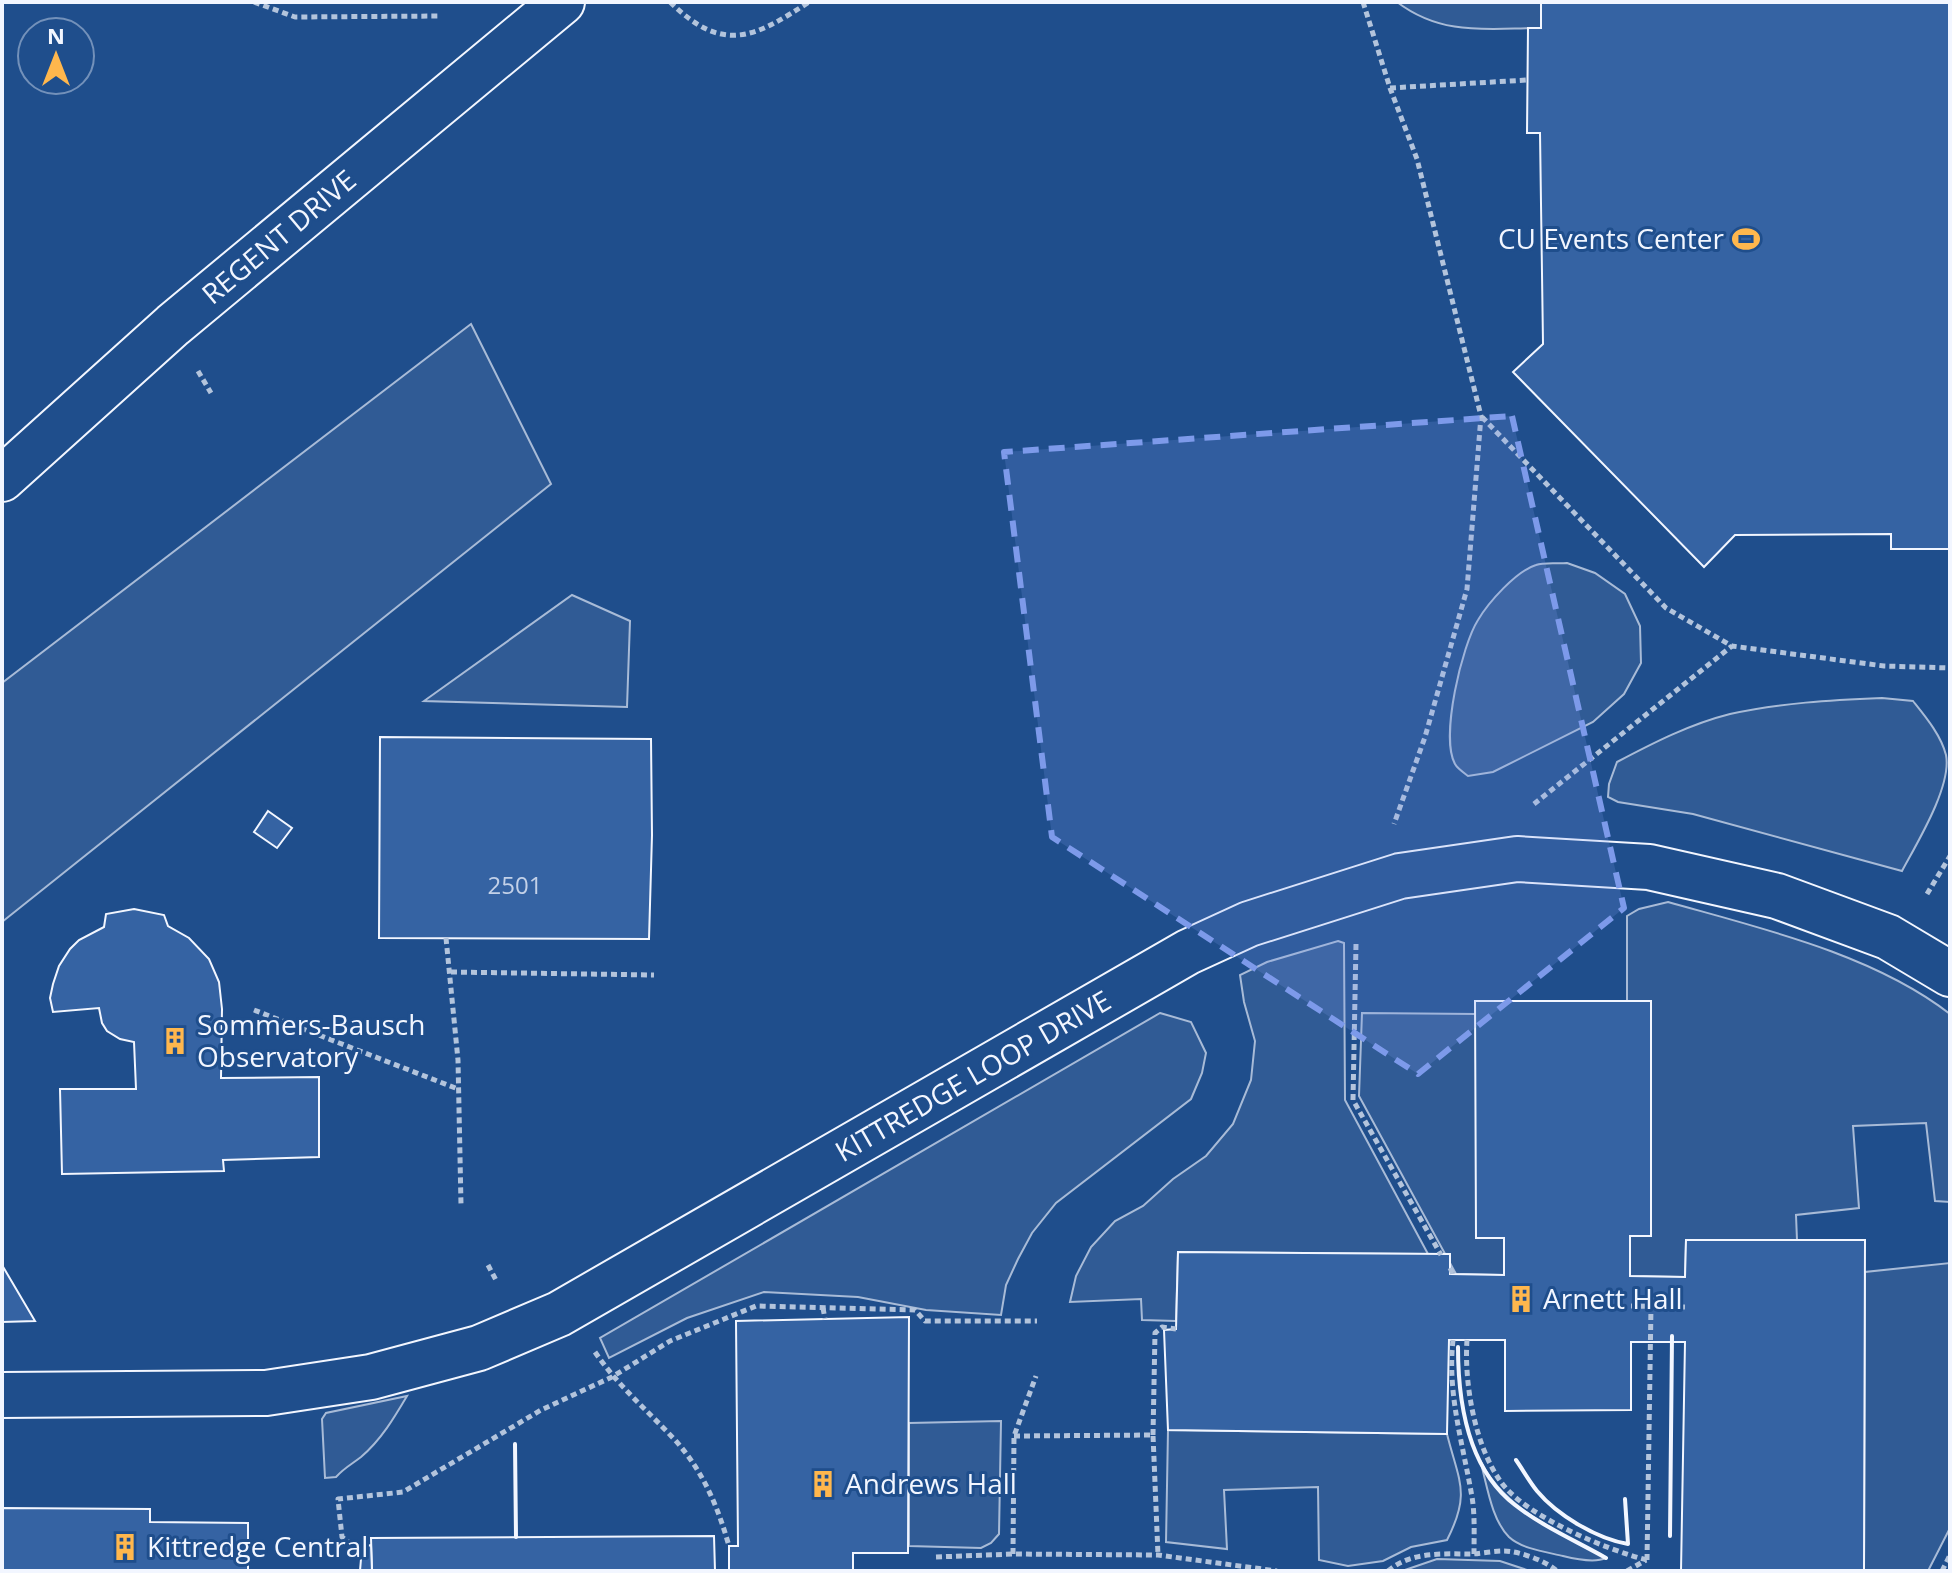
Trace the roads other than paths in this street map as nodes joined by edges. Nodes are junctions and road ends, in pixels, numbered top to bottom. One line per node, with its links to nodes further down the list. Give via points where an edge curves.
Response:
1 (562, 2): 2 (street, REGENT DRIVE, via 173,325)
2 (2, 479)
3 (1950, 974): 4 (street, KITTREDGE LOOP DRIVE, via 1888,937 1777,896 1649,867 1517,859 1400,876 1249,924 1188,952 559,1314 479,1348 371,1377 266,1393)
4 (2, 1395)

